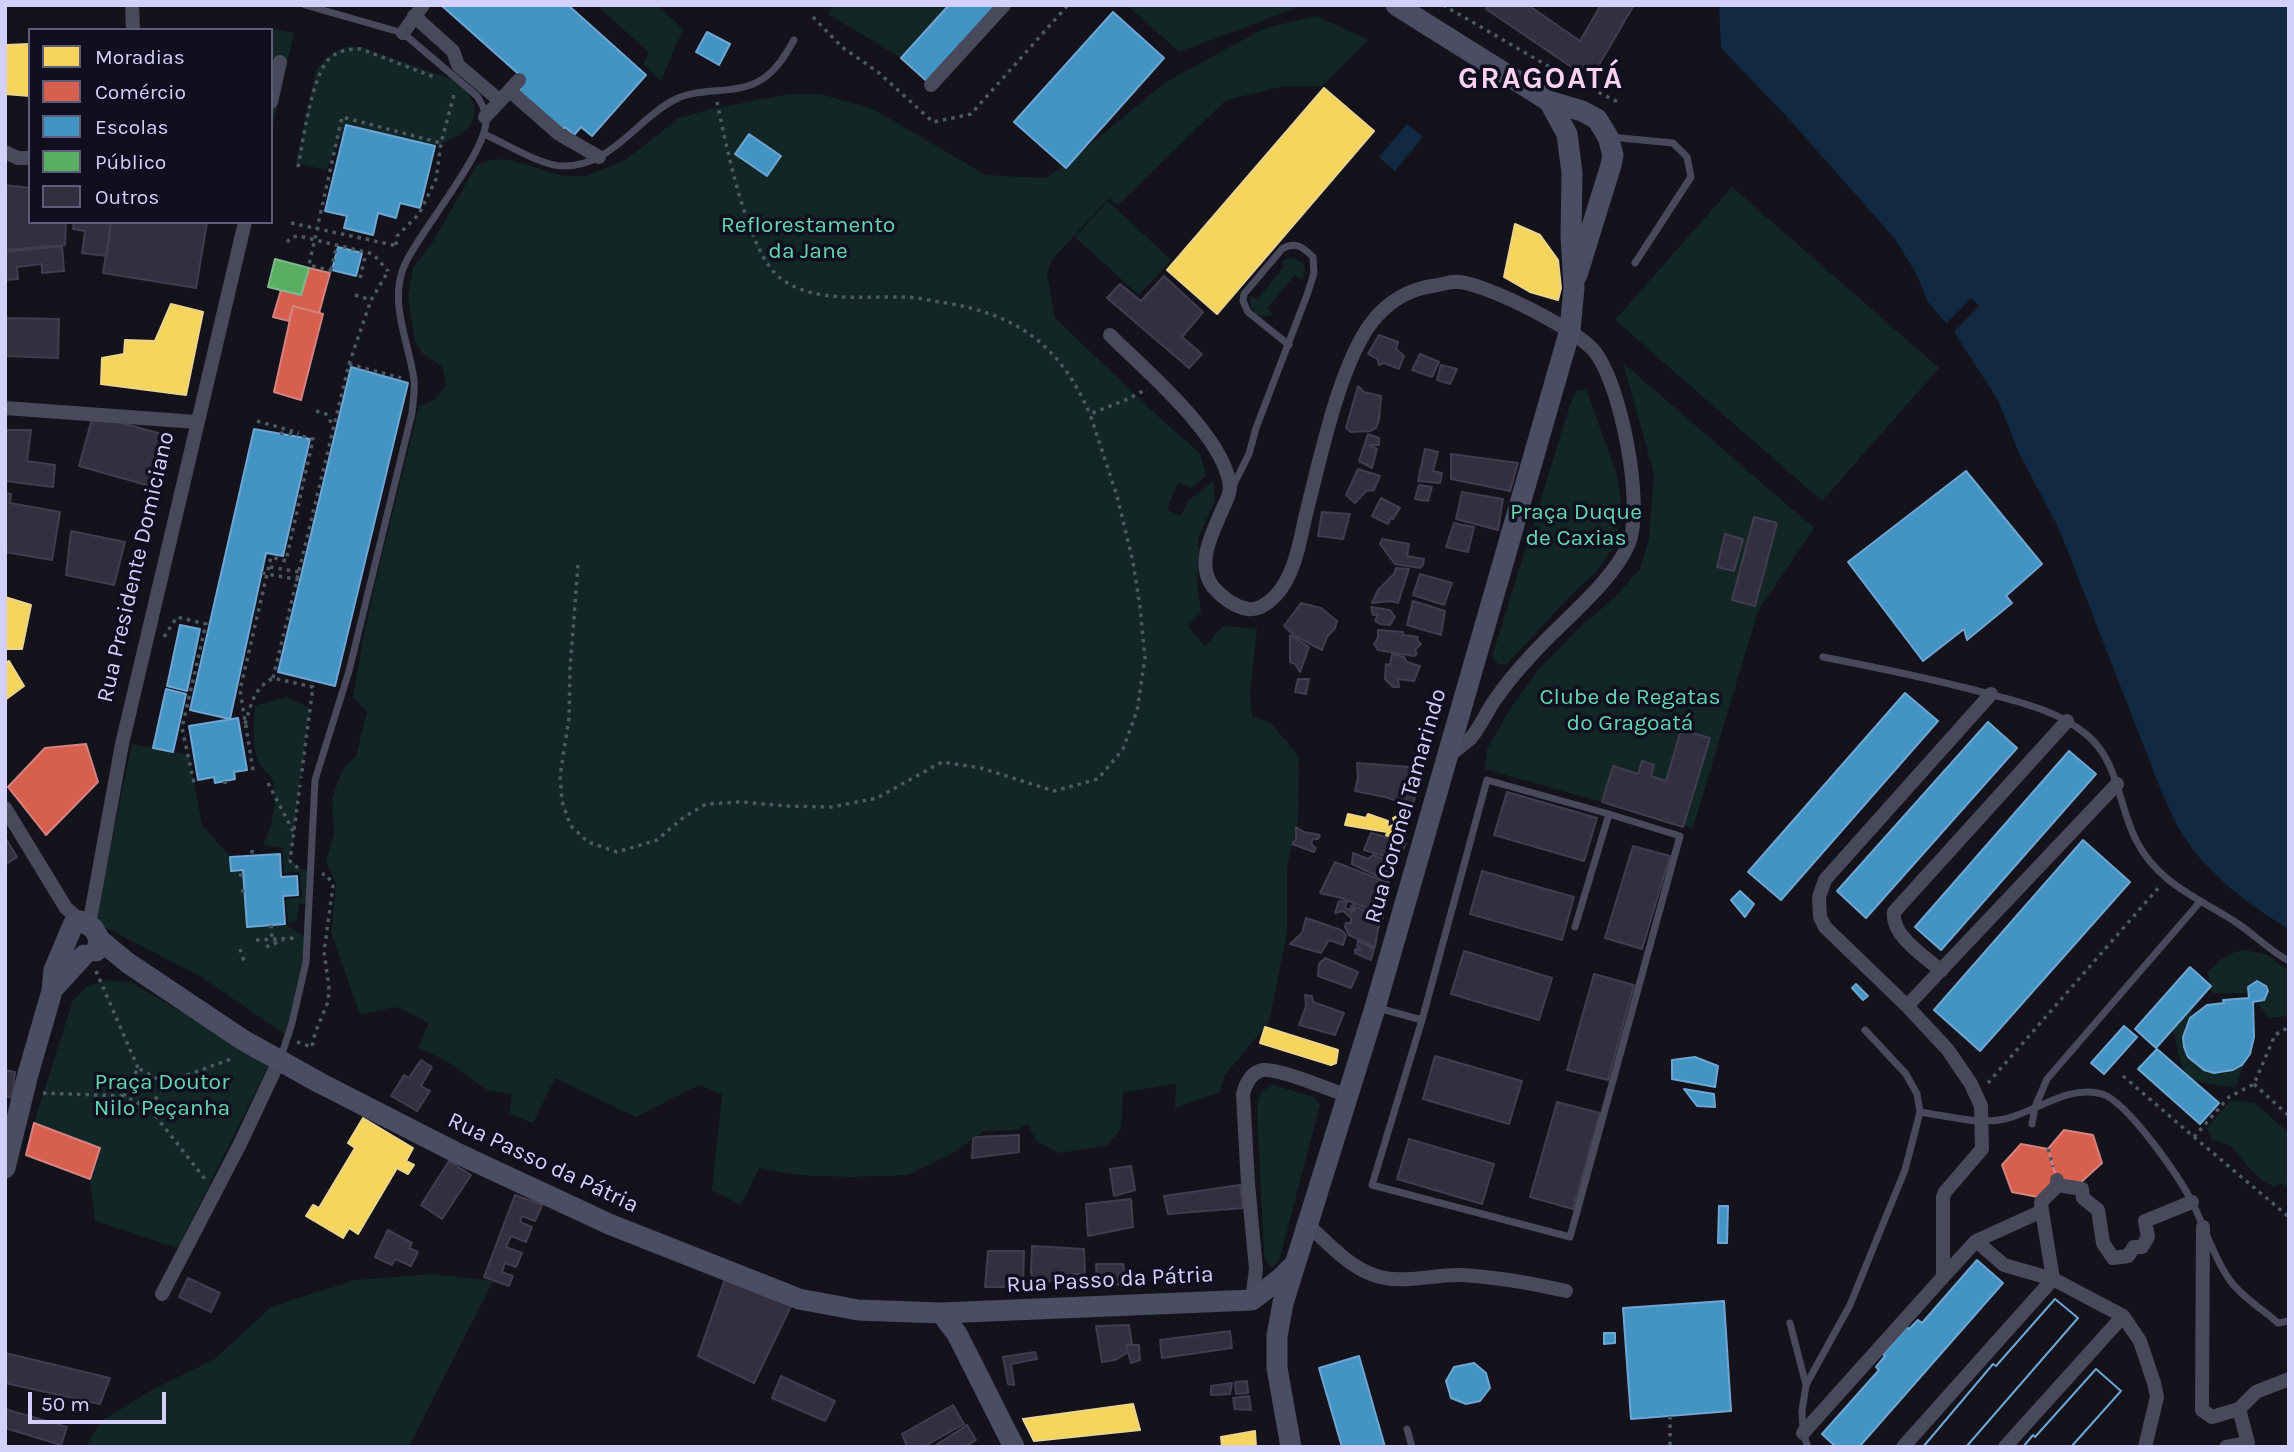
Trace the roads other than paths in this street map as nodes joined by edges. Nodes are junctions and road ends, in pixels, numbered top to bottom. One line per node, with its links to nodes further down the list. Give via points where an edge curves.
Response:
1 (132, 5): 6 (street)
2 (305, 5): 7 (lane)
3 (1004, 5): 10 (street)
4 (1396, 5): 13 (main road)
5 (419, 11): 7 (street); 11 (street, via 453,51 458,65)
6 (132, 28)
7 (403, 33): 14 (lane, via 477,96)
8 (794, 40): 19 (lane, via 778,66 763,79 744,87 679,98 652,113)
9 (280, 62): 12 (street)
10 (931, 85)
11 (510, 91): 14 (street); 19 (street, via 559,134)
12 (273, 94)
13 (1549, 101): 16 (main road, via 1597,119); 17 (main road, Rua Coronel Tamarindo)
14 (485, 117): 15 (lane)
15 (484, 134): 19 (lane, via 561,166); 48 (lane, via 406,261 399,283 399,313 414,382 412,412 349,671 315,780 303,983)
16 (1608, 137): 17 (main road, via 1585,133); 22 (main road, Rua Coronel Tamarindo, via 1613,156); 24 (lane, via 1673,143 1687,156 1691,177)
17 (1569, 145): 21 (main road, Rua Coronel Tamarindo)
18 (5, 152): 20 (street)
19 (599, 157)
20 (28, 158)
21 (1572, 173): 22 (main road, via 1589,180); 25 (main road, Rua Coronel Tamarindo)
22 (1609, 174): 25 (main road, Rua Coronel Tamarindo)
23 (245, 224): 30 (street, Rua Presidente Domiciano)
24 (1635, 262)
25 (1574, 287): 26 (main road, Rua Coronel Tamarindo)
26 (1570, 330): 31 (street, via 1495,293 1459,282 1420,287 1395,300 1372,322 1348,365 1294,562 1272,600 1257,609 1221,596 1205,570 1206,554); 35 (main road, Rua Coronel Tamarindo); 35 (street, via 1595,351 1620,415 1633,480 1635,512 1630,540 1615,569 1527,660 1471,738)
27 (1110, 335): 31 (street, via 1198,425 1224,466)
28 (1289, 345): 28 (lane, via 1248,312 1243,301 1244,294 1289,244 1306,250 1315,263); 31 (lane, via 1249,454)
29 (5, 408): 30 (street)
30 (197, 422): 41 (street, Rua Presidente Domiciano, via 121,744)
31 (1230, 491)
32 (1823, 657): 33 (lane)
33 (1991, 694): 34 (lane); 44 (street, via 1821,888 1818,906 1825,927)
34 (2067, 721): 36 (lane, via 2089,736 2110,763); 43 (street, via 1894,912 1898,931)
35 (1447, 757): 45 (main road, Rua Coronel Tamarindo)
36 (2118, 784): 39 (lane, via 2137,842 2166,879); 43 (street)
37 (5, 808): 41 (street)
38 (1609, 814): 40 (lane); 46 (lane, via 1487,780); 46 (lane, via 1680,836 1570,1237 1372,1185)
39 (2199, 903): 42 (lane); 50 (lane, via 2047,1079)
40 (1575, 927)
41 (83, 936): 48 (main road, Rua Passo da Pátria); 54 (main road, Rua Presidente Domiciano, via 54,970)
42 (2289, 961)
43 (1941, 971): 44 (street)
44 (1907, 1006): 52 (street, via 1948,1050 1977,1096)
45 (1376, 1007): 46 (lane); 49 (main road, Rua Coronel Tamarindo)
46 (1422, 1020)
47 (1865, 1030): 51 (lane, via 1906,1074)
48 (279, 1061): 64 (street); 67 (main road, Rua Passo da Pátria, via 461,1155 609,1224 735,1275 799,1299 858,1310)
49 (1348, 1096): 57 (main road, Rua Coronel Tamarindo); 65 (street, via 1275,1071 1262,1070 1246,1084 1243,1094 1256,1269)
50 (2035, 1107): 52 (lane, via 2006,1119); 53 (lane); 55 (lane, via 2083,1093 2114,1100 2166,1162)
51 (1920, 1112): 52 (lane); 74 (lane, via 1905,1170 1850,1305)
52 (1983, 1121): 61 (street, via 1982,1149 1943,1197)
53 (2032, 1124)
54 (5, 1168)
55 (2192, 1202): 56 (street, via 2145,1221 2148,1237 2142,1247 2113,1258 2103,1243 2098,1210 2083,1198 2082,1189 2057,1182 2041,1202); 58 (lane)
56 (2042, 1210): 59 (street); 62 (street)
57 (1308, 1225): 60 (main road, Rua Coronel Tamarindo); 63 (street, via 1372,1275 1515,1279)
58 (2203, 1227): 69 (lane, via 2228,1279 2278,1323); 75 (street, via 2202,1410 2212,1417)
59 (1976, 1241): 61 (street); 62 (street, via 2004,1265)
60 (1296, 1262): 65 (main road); 72 (main road, Rua Coronel Tamarindo)
61 (1943, 1277): 77 (street)
62 (2053, 1279): 68 (street); 81 (street)
63 (1566, 1291)
64 (162, 1294)
65 (1252, 1300): 66 (main road, Rua Passo da Pátria); 72 (main road, via 1266,1311)
66 (970, 1312): 67 (main road, Rua Passo da Pátria); 71 (main road)
67 (941, 1313): 71 (main road)
68 (2123, 1316): 82 (street); 83 (street, via 2140,1341 2156,1390)
69 (2289, 1321)
70 (1790, 1323): 74 (lane)
71 (957, 1334): 78 (main road)
72 (1277, 1336): 79 (main road, Rua Coronel Tamarindo, via 1277,1368)
73 (2289, 1378): 75 (street, via 2256,1392)
74 (1806, 1385): 77 (lane, via 1802,1411)
75 (2239, 1409): 84 (street, via 2248,1443)
76 (1407, 1429): 80 (lane)
77 (1806, 1440)
78 (1014, 1447)
79 (1291, 1447)
80 (1412, 1447)
81 (1903, 1447)
82 (2006, 1447)
83 (2145, 1447)
84 (2226, 1447)

